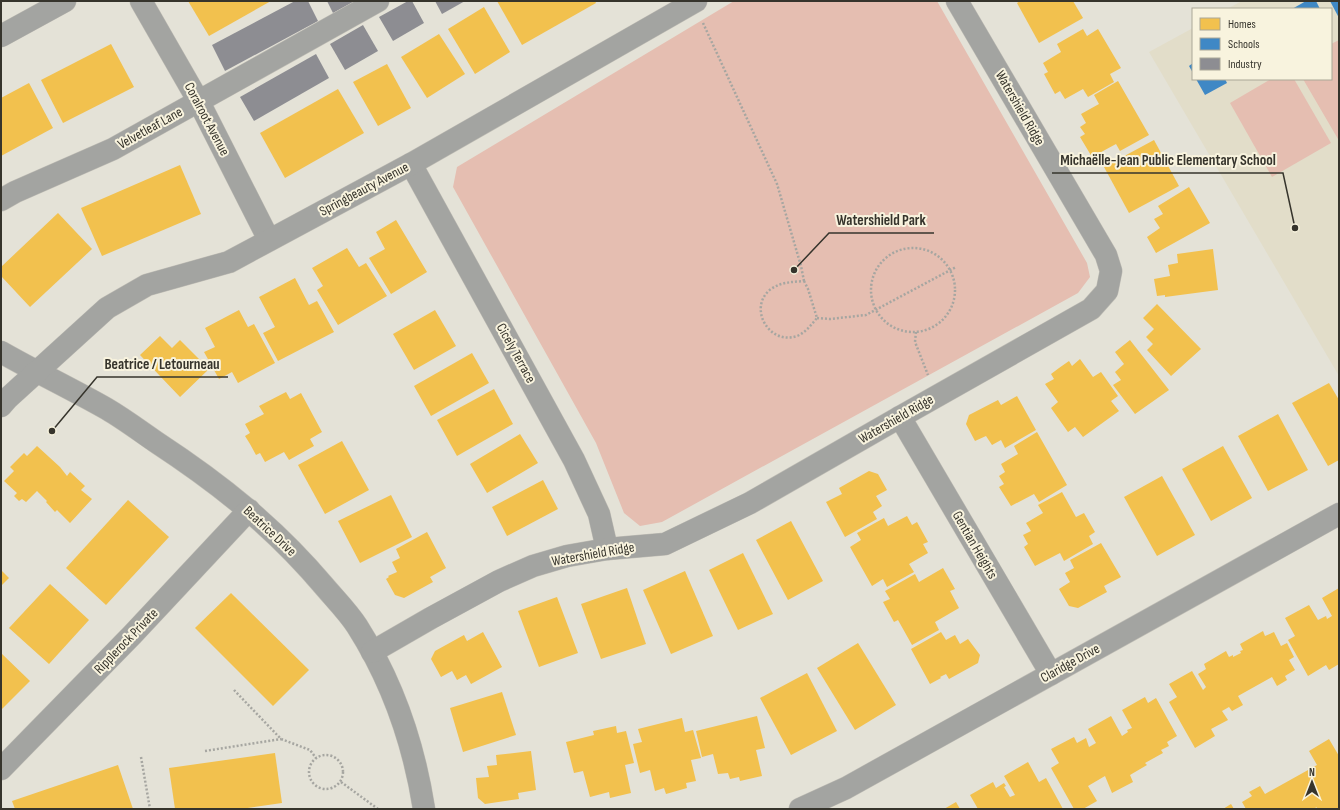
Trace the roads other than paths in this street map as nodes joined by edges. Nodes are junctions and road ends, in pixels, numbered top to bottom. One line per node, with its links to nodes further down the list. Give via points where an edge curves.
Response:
1 (65, 1): 7 (street)
2 (141, 1): 8 (street, Coralroot Avenue)
3 (378, 1): 8 (street, Velvetleaf Lane)
4 (957, 1): 15 (street, Watershield Ridge, via 1106,255 1111,271 1107,291 1091,309)
5 (694, 2): 6 (street, Springbeauty Avenue)
6 (665, 8): 9 (street, Springbeauty Avenue)
7 (1, 36)
8 (199, 102): 10 (street, Velvetleaf Lane, via 113,149); 11 (street, Coralroot Avenue)
9 (411, 164): 11 (street, Springbeauty Avenue); 18 (street, Cicely Terrace, via 574,460 598,514)
10 (1, 200)
11 (269, 240): 13 (street, Springbeauty Avenue, via 229,262 146,285 107,308)
12 (1, 352): 13 (street, Beatrice Drive)
13 (37, 373): 14 (street, Springbeauty Avenue); 16 (street, Beatrice Drive, via 108,410 195,467)
14 (1, 406)
15 (900, 417): 18 (street, Watershield Ridge, via 750,503 665,544); 20 (street, Gentian Heights)
16 (249, 510): 19 (street, Beatrice Drive, via 313,573 356,625); 21 (street, Ripplerock Private)
17 (1339, 514): 20 (street, Claridge Drive)
18 (607, 549): 19 (street, Watershield Ridge, via 567,556 533,566 500,581)
19 (372, 652): 22 (street, Beatrice Drive, via 390,686 403,724 415,763)
20 (1051, 674): 23 (street, Claridge Drive, via 846,788)
21 (1, 769)
22 (424, 809)
23 (800, 809)

